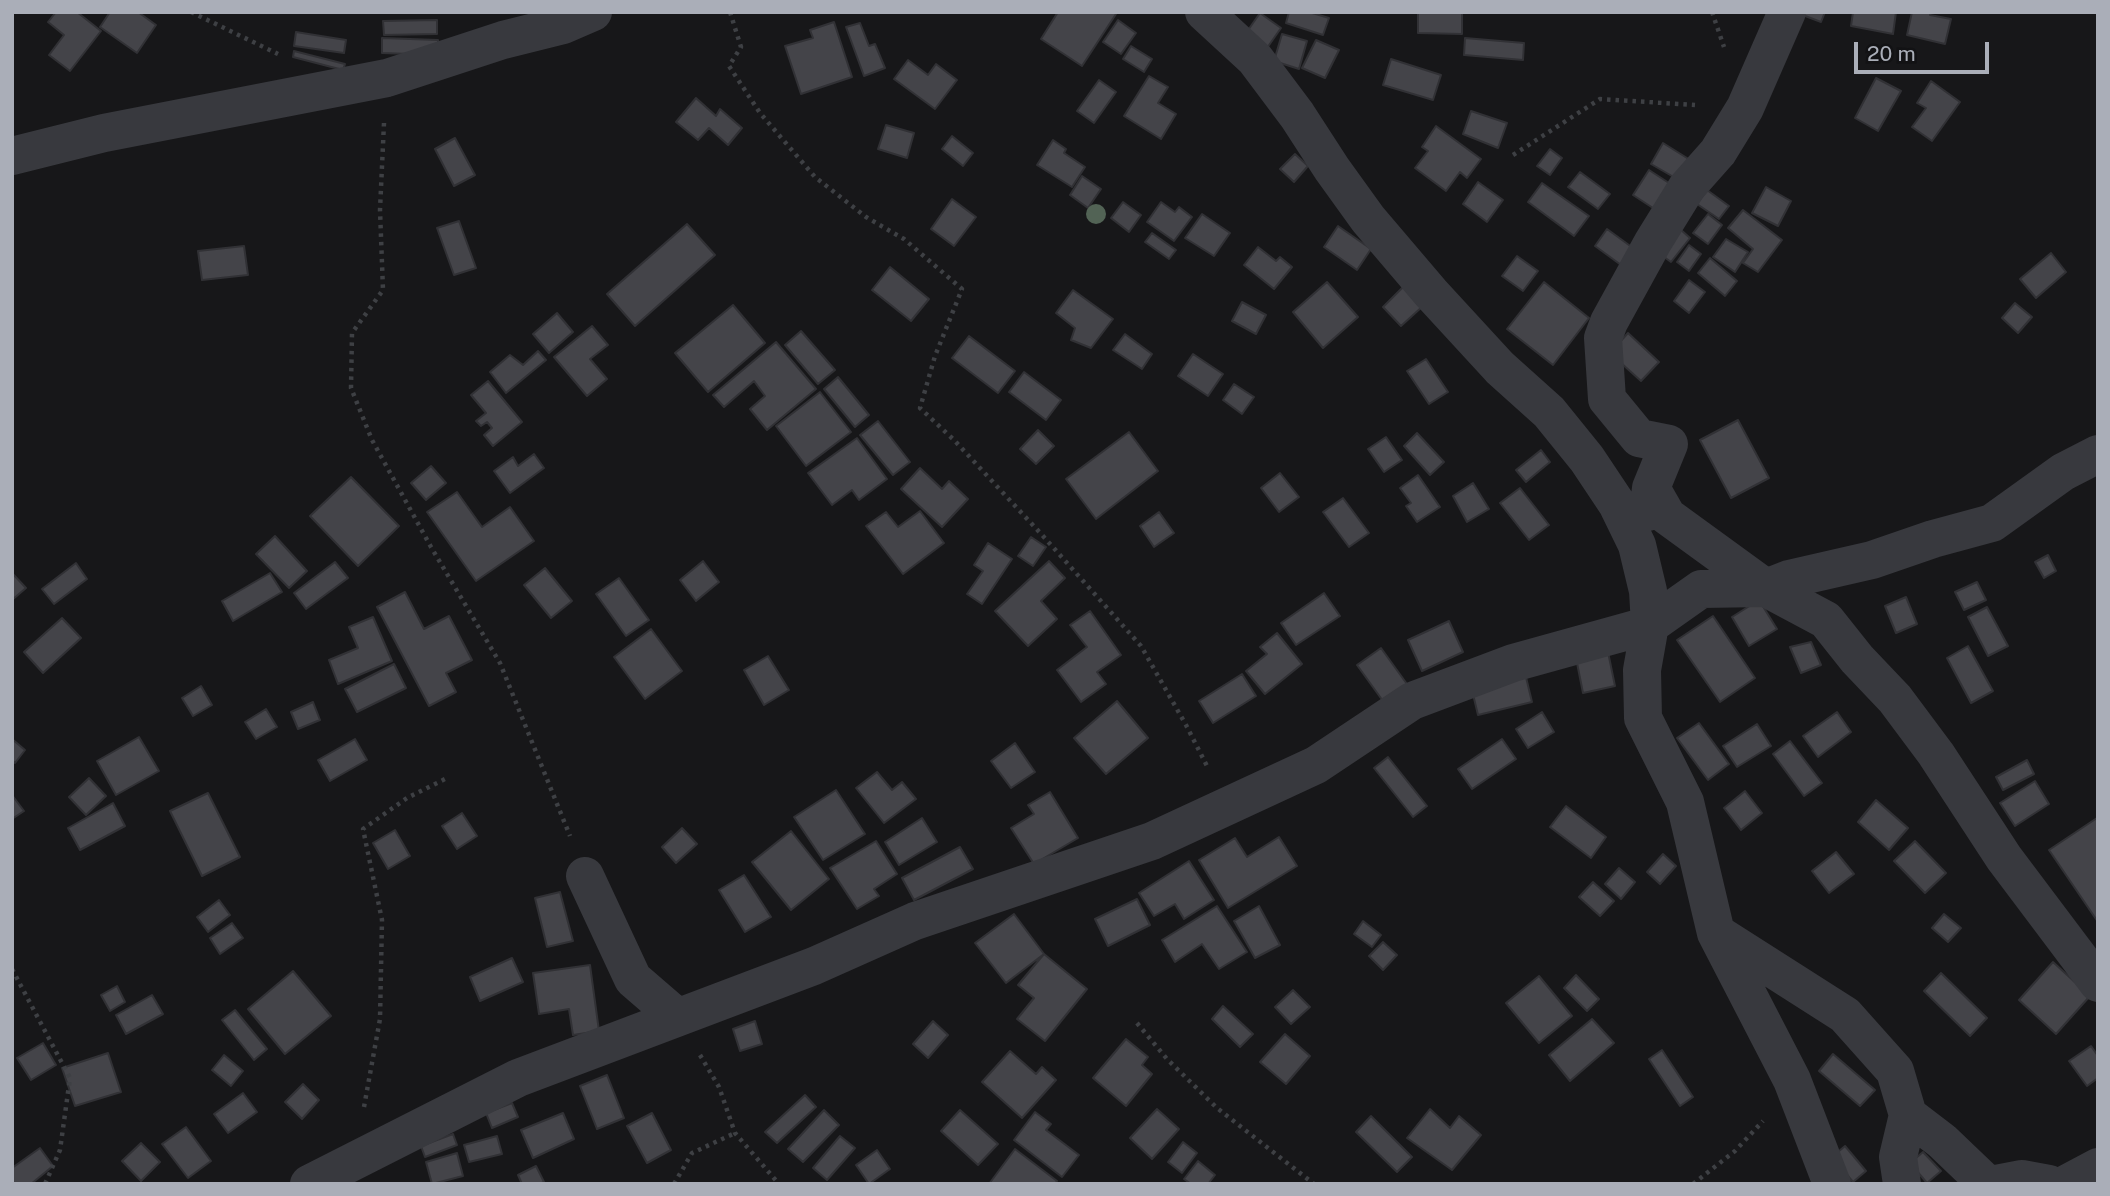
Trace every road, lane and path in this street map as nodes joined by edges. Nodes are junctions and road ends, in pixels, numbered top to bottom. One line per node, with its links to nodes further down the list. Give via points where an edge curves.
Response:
1 (191, 12): 6 (path)
2 (593, 12): 7 (street)
3 (730, 12): 17 (path, via 741,47 729,66 760,113 815,177 866,217 904,239 962,289 920,408 1140,646)
4 (1205, 12): 13 (street, via 1255,59 1368,219 1431,293 1500,368 1549,412 1587,459 1617,504)
5 (1787, 12): 8 (street)
6 (286, 57)
7 (387, 78): 10 (street, via 104,133); 18 (path, via 380,210 383,290 352,333 351,388 372,440 500,663)
8 (1745, 108): 9 (path, via 1600,99); 12 (street, via 1718,152 1687,187 1603,338 1607,399 1639,438 1669,444)
9 (1513, 155)
10 (12, 156)
11 (2093, 454): 14 (street, via 1992,523)
12 (1651, 488): 13 (street); 14 (street, via 1667,516)
13 (1642, 564): 15 (street)
14 (1766, 588): 15 (street, via 1701,589); 21 (street, via 1826,620 1895,699 2004,858)
15 (1650, 625): 17 (street, via 1513,663 1412,701 1316,765); 19 (street, via 1642,670 1643,718 1685,802)
16 (445, 779): 28 (path, via 407,798 363,829 382,920 380,1019 365,1106)
17 (1228, 807): 22 (street, via 1152,841 915,921 814,966)
18 (585, 876): 22 (street, via 633,979)
19 (1716, 933): 24 (street); 25 (street, via 1845,1015 1895,1071)
20 (12, 970): 29 (path, via 70,1078 60,1150)
21 (2098, 983)
22 (677, 1017): 26 (path, via 719,1087); 28 (street, via 518,1079)
23 (1137, 1023): 32 (path, via 1217,1108)
24 (1792, 1080): 33 (path, via 1735,1151); 34 (street)
25 (1908, 1115): 35 (street, via 1898,1157); 36 (street)
26 (735, 1133): 30 (path, via 692,1153); 31 (path)
27 (2098, 1167): 39 (street)
28 (319, 1178)
29 (45, 1184)
30 (674, 1184)
31 (779, 1184)
32 (1314, 1184)
33 (1693, 1184)
34 (1832, 1184)
35 (1902, 1184)
36 (1987, 1184)
37 (1996, 1184): 38 (street, via 2022,1180)
38 (2049, 1184)
39 (2066, 1184)

